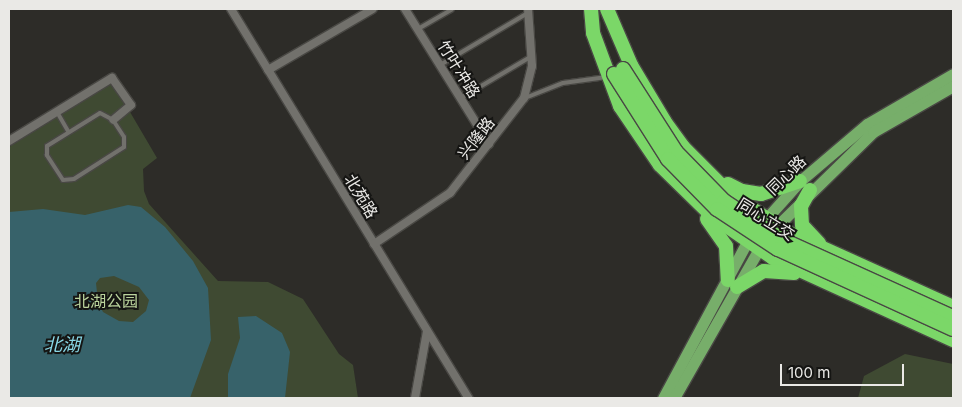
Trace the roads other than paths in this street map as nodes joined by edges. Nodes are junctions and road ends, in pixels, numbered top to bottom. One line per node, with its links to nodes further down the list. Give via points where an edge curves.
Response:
1 (231, 9): 11 (street, 北苑路)
2 (373, 9): 11 (street)
3 (405, 9): 8 (street, 竹叶冲路)
4 (452, 9): 8 (lane)
5 (591, 9): 12 (highway)
6 (606, 9): 12 (highway); 22 (highway, via 645,91 678,140)
7 (528, 11): 9 (street, 兴隆路); 10 (lane)
8 (418, 29): 10 (street, 竹叶冲路)
9 (532, 56): 15 (lane); 16 (street, 兴隆路, via 531,77)
10 (440, 65): 15 (street, 竹叶冲路)
11 (268, 70): 26 (street, 北苑路)
12 (615, 73): 16 (lane, via 563,83); 24 (highway, via 640,139); 32 (highway, 同心立交, bridge, via 676,152 724,201 783,240); 33 (highway, 同心立交, bridge, via 668,159 718,209 778,249)
13 (953, 74): 23 (main road, 同心路, via 867,124)
14 (953, 86): 23 (main road, 同心路, via 873,132)
15 (460, 98): 21 (street, 竹叶冲路)
16 (524, 98): 21 (street, 兴隆路)
17 (57, 112): 18 (street, via 114,78 131,105); 19 (lane); 20 (street)
18 (113, 120): 19 (lane, via 100,113); 19 (lane, via 124,139 122,149 68,181 60,176 46,150 50,142)
19 (68, 131)
20 (9, 141)
21 (489, 144): 26 (street, 兴隆路, via 450,193)
22 (705, 170): 23 (highway, via 742,191 761,194); 25 (highway)
23 (805, 186): 25 (main road, 同心路); 28 (highway, via 802,225 816,241)
24 (684, 191): 27 (highway); 29 (highway, via 726,246)
25 (772, 222): 27 (main road, 同心路); 28 (highway)
26 (374, 244): 34 (street, 北苑路)
27 (753, 245): 29 (main road, 同心路); 30 (highway)
28 (842, 258): 31 (highway)
29 (732, 283): 30 (highway, via 776,270); 38 (main road, 同心路); 39 (main road, 同心路)
30 (830, 286): 35 (highway)
31 (953, 308)
32 (953, 317)
33 (953, 329)
34 (427, 331): 36 (street); 37 (street, 北苑路)
35 (953, 340)
36 (415, 398)
37 (468, 398)
38 (663, 398)
39 (674, 398)

